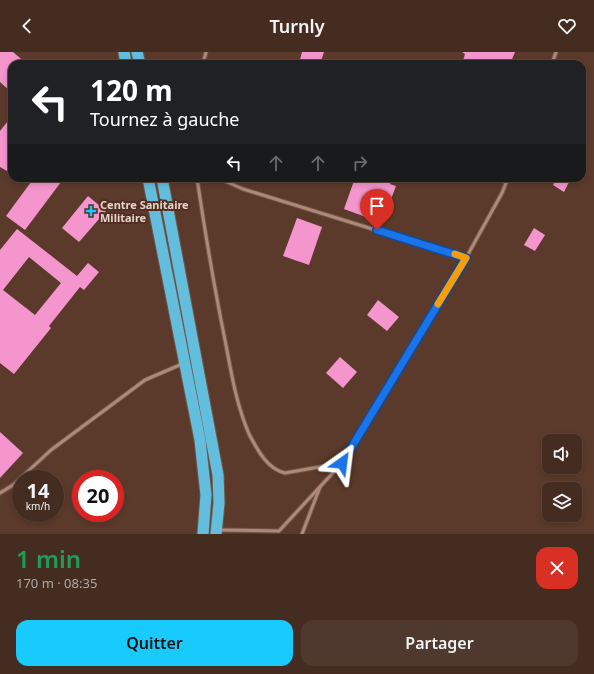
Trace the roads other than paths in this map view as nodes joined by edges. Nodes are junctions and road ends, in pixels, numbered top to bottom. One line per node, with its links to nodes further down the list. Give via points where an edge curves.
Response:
1 (149, 182): 7 (highway)
2 (163, 182): 6 (highway)
3 (198, 182): 11 (lane, via 212,275 235,393 249,433 265,461 279,471)
4 (227, 182): 8 (lane)
5 (506, 182): 8 (lane)
6 (172, 231): 7 (highway); 9 (highway)
7 (159, 233): 10 (highway)
8 (466, 258): 11 (lane)
9 (196, 357): 10 (lane); 15 (highway, via 218,475)
10 (184, 362): 13 (lane, via 145,380 51,450 13,485); 14 (highway, via 203,463 206,495)
11 (342, 463): 12 (lane)
12 (321, 485): 15 (lane, via 279,531); 16 (lane)
13 (0, 493)
14 (204, 532): 15 (lane)
15 (216, 532)
16 (302, 534)

